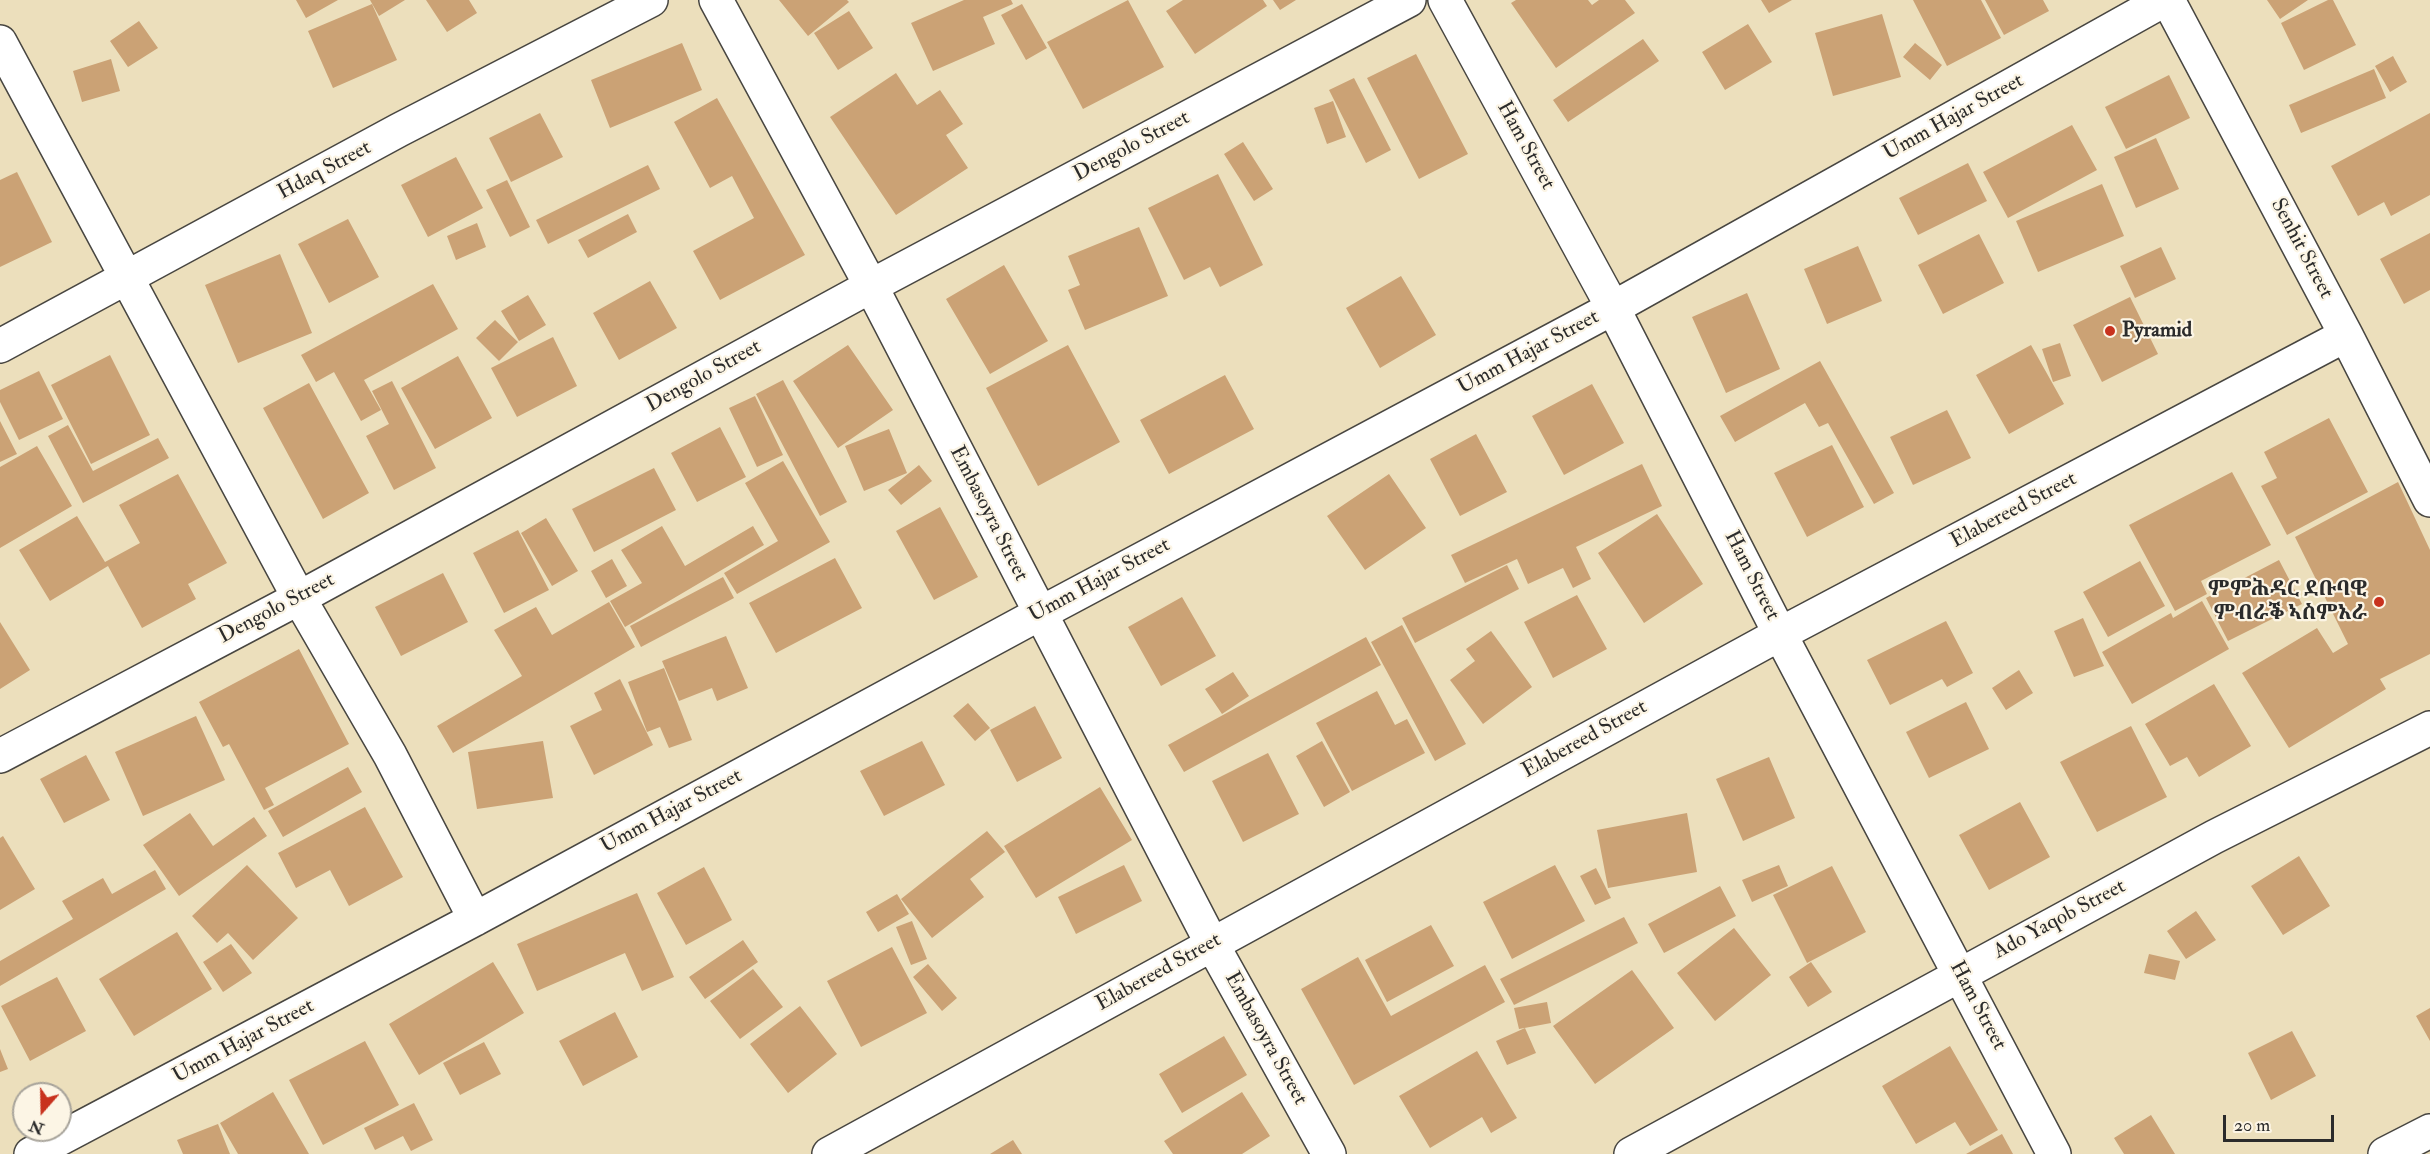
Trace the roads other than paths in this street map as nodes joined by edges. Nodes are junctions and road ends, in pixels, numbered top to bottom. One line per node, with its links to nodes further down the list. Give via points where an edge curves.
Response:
1 (651, 0): 7 (street, Hdaq Street, via 399,130)
2 (716, 0): 8 (street, Embasoyra Street)
3 (1409, 0): 8 (street, Dengolo Street)
4 (1445, 0): 9 (street, Ham Street)
5 (2166, 0): 9 (street, Umm Hajar Street); 10 (street, Senhit Street)
6 (0, 42): 7 (street)
7 (127, 278): 11 (street, Hdaq Street); 13 (street)
8 (870, 286): 13 (street, Dengolo Street); 14 (street, Embasoyra Street)
9 (1613, 308): 14 (street, Umm Hajar Street); 15 (street, Ham Street)
10 (2346, 335): 12 (street, Senhit Street); 15 (street, Elabereed Street)
11 (0, 346)
12 (2430, 500)
13 (299, 598): 17 (street, Dengolo Street); 18 (street, via 390,755)
14 (1039, 614): 18 (street, Umm Hajar Street); 19 (street, Embasoyra Street)
15 (1780, 633): 19 (street, Elabereed Street); 20 (street, Ham Street)
16 (2430, 728): 20 (street, Ado Yaqob Street, via 2214,837)
17 (0, 756)
18 (475, 919): 22 (street, Umm Hajar Street)
19 (1212, 944): 23 (street, Elabereed Street); 24 (street, Embasoyra Street)
20 (1960, 974): 25 (street, Ado Yaqob Street); 26 (street, Ham Street)
21 (2430, 1131): 27 (street)
22 (31, 1154)
23 (829, 1154)
24 (1329, 1154)
25 (1631, 1154)
26 (2054, 1154)
27 (2385, 1154)

